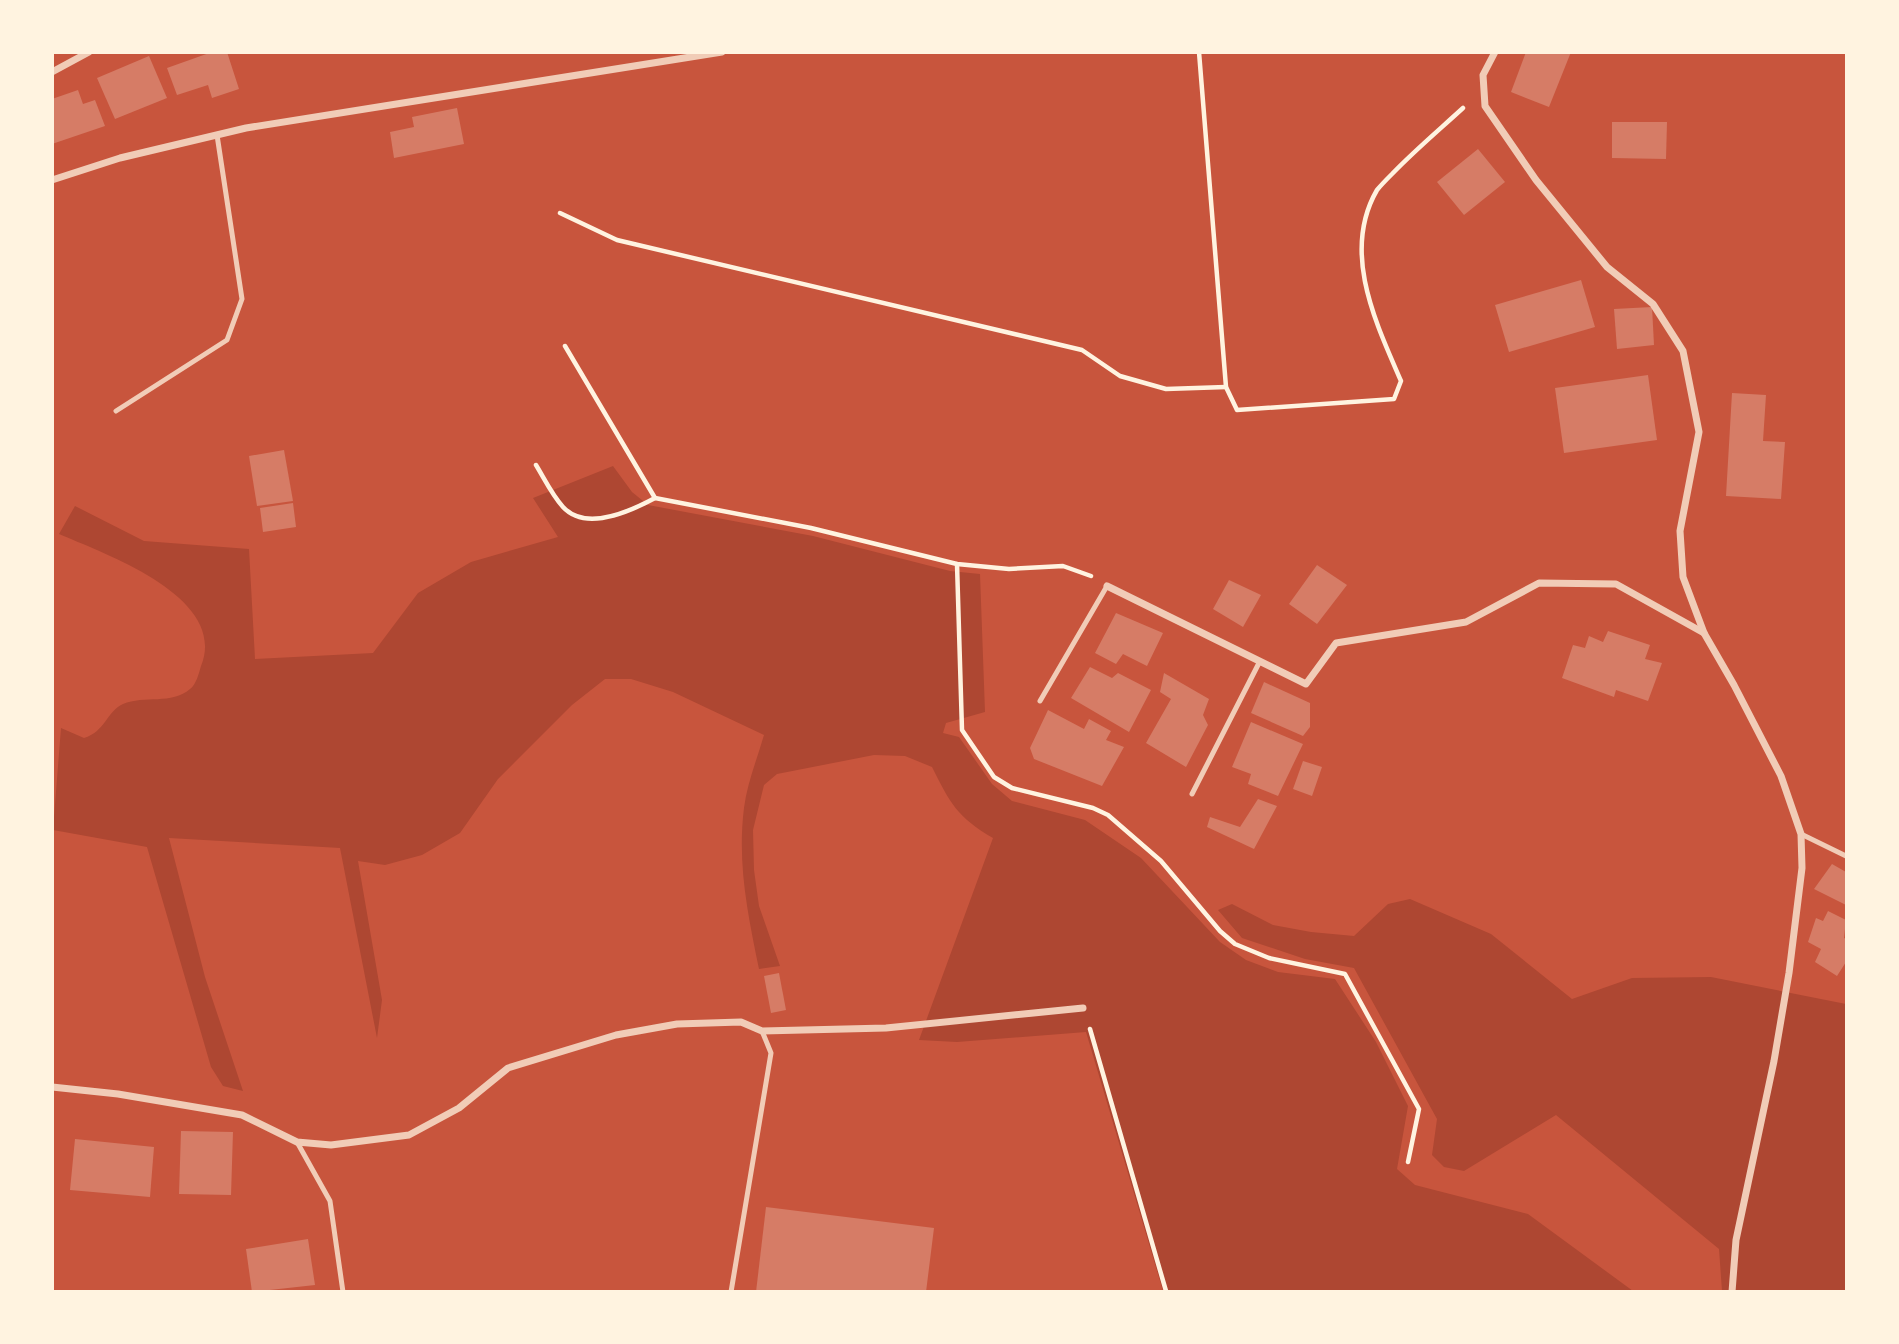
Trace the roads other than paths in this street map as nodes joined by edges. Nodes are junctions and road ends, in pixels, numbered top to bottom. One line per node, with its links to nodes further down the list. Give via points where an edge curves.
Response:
1 (89, 52): 4 (street)
2 (722, 52): 5 (street)
3 (1495, 52): 9 (street, via 1483,75 1485,106 1536,180 1607,267 1653,304 1683,351 1699,432 1680,531 1682,565)
4 (52, 72)
5 (217, 135): 6 (street); 7 (lane, via 242,299 239,309 227,340)
6 (52, 180)
7 (116, 411)
8 (1107, 586): 10 (street); 11 (lane)
9 (1704, 633): 10 (street, via 1616,584 1539,583 1466,622 1336,643 1306,684); 13 (street, via 1781,776)
10 (1260, 661): 12 (lane)
11 (1040, 701)
12 (1192, 794)
13 (1801, 834): 14 (lane); 21 (street, via 1802,867 1789,973 1736,1240)
14 (1846, 856)
15 (1083, 1007): 16 (street, via 886,1028)
16 (762, 1031): 18 (street, via 741,1022 677,1024 616,1035 508,1068 459,1108 409,1135 331,1145); 20 (lane, via 771,1053)
17 (52, 1087): 18 (street, via 242,1115)
18 (297, 1142): 19 (lane, via 330,1201)
19 (343, 1292)
20 (731, 1292)
21 (1732, 1292)

